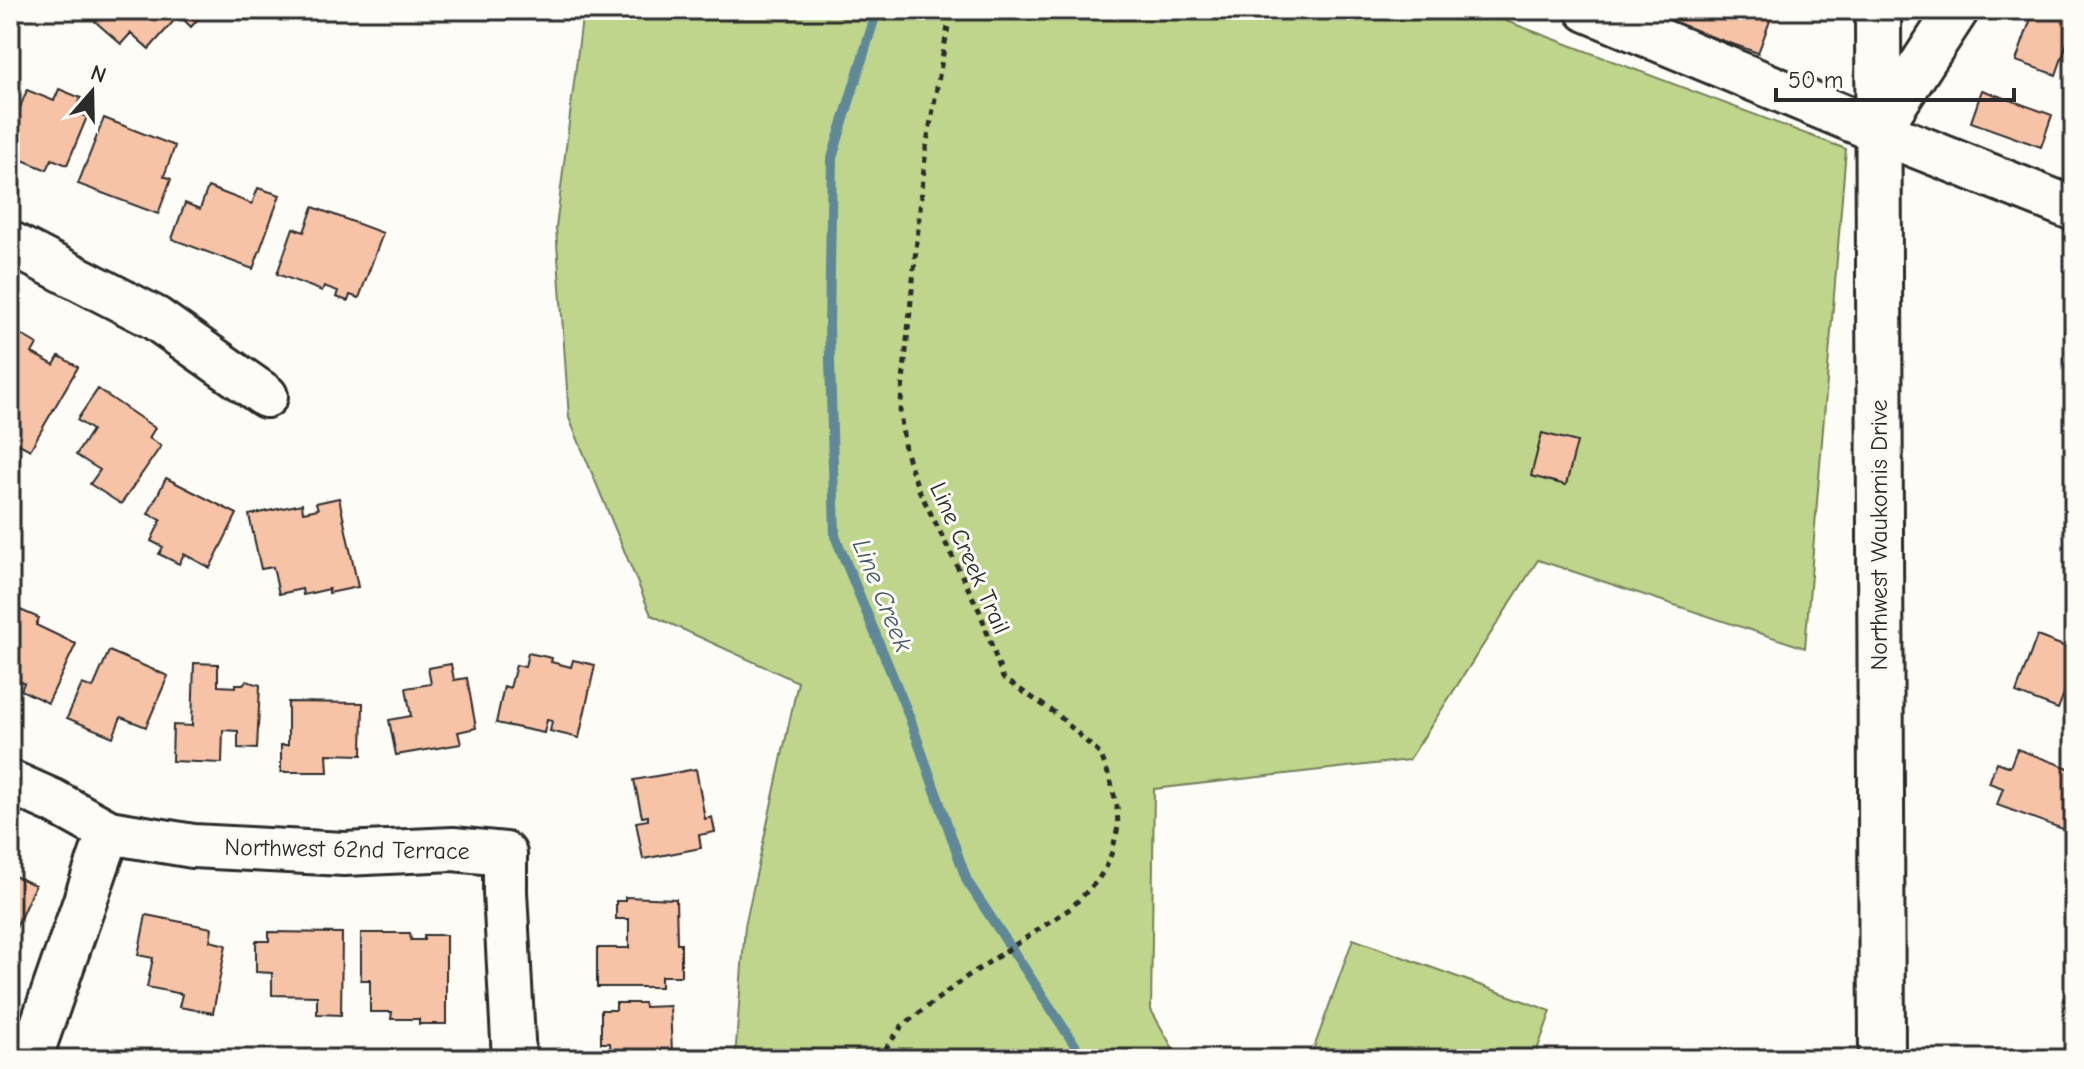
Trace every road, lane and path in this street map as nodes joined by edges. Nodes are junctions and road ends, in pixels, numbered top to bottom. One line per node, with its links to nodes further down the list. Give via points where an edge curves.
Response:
1 (951, 10): 13 (path, Line Creek Trail, via 926,148 900,412 905,450 918,488 980,612 1003,678 1058,715 1101,755 1118,827 1097,881 1071,908 902,1026)
2 (1587, 10): 5 (street)
3 (1878, 10): 5 (main road, Northwest Waukomis Drive)
4 (1957, 10): 5 (street)
5 (1878, 131): 6 (street); 14 (main road, Northwest Waukomis Drive)
6 (2074, 209)
7 (10, 243): 8 (street, via 155,318)
8 (266, 396)
9 (10, 782): 10 (street, Northwest 62nd Terrace)
10 (109, 832): 11 (street); 12 (street, Northwest 62nd Terrace, via 193,846 298,852 453,849 505,854)
11 (30, 1059)
12 (514, 1059)
13 (878, 1059)
14 (1882, 1059)

